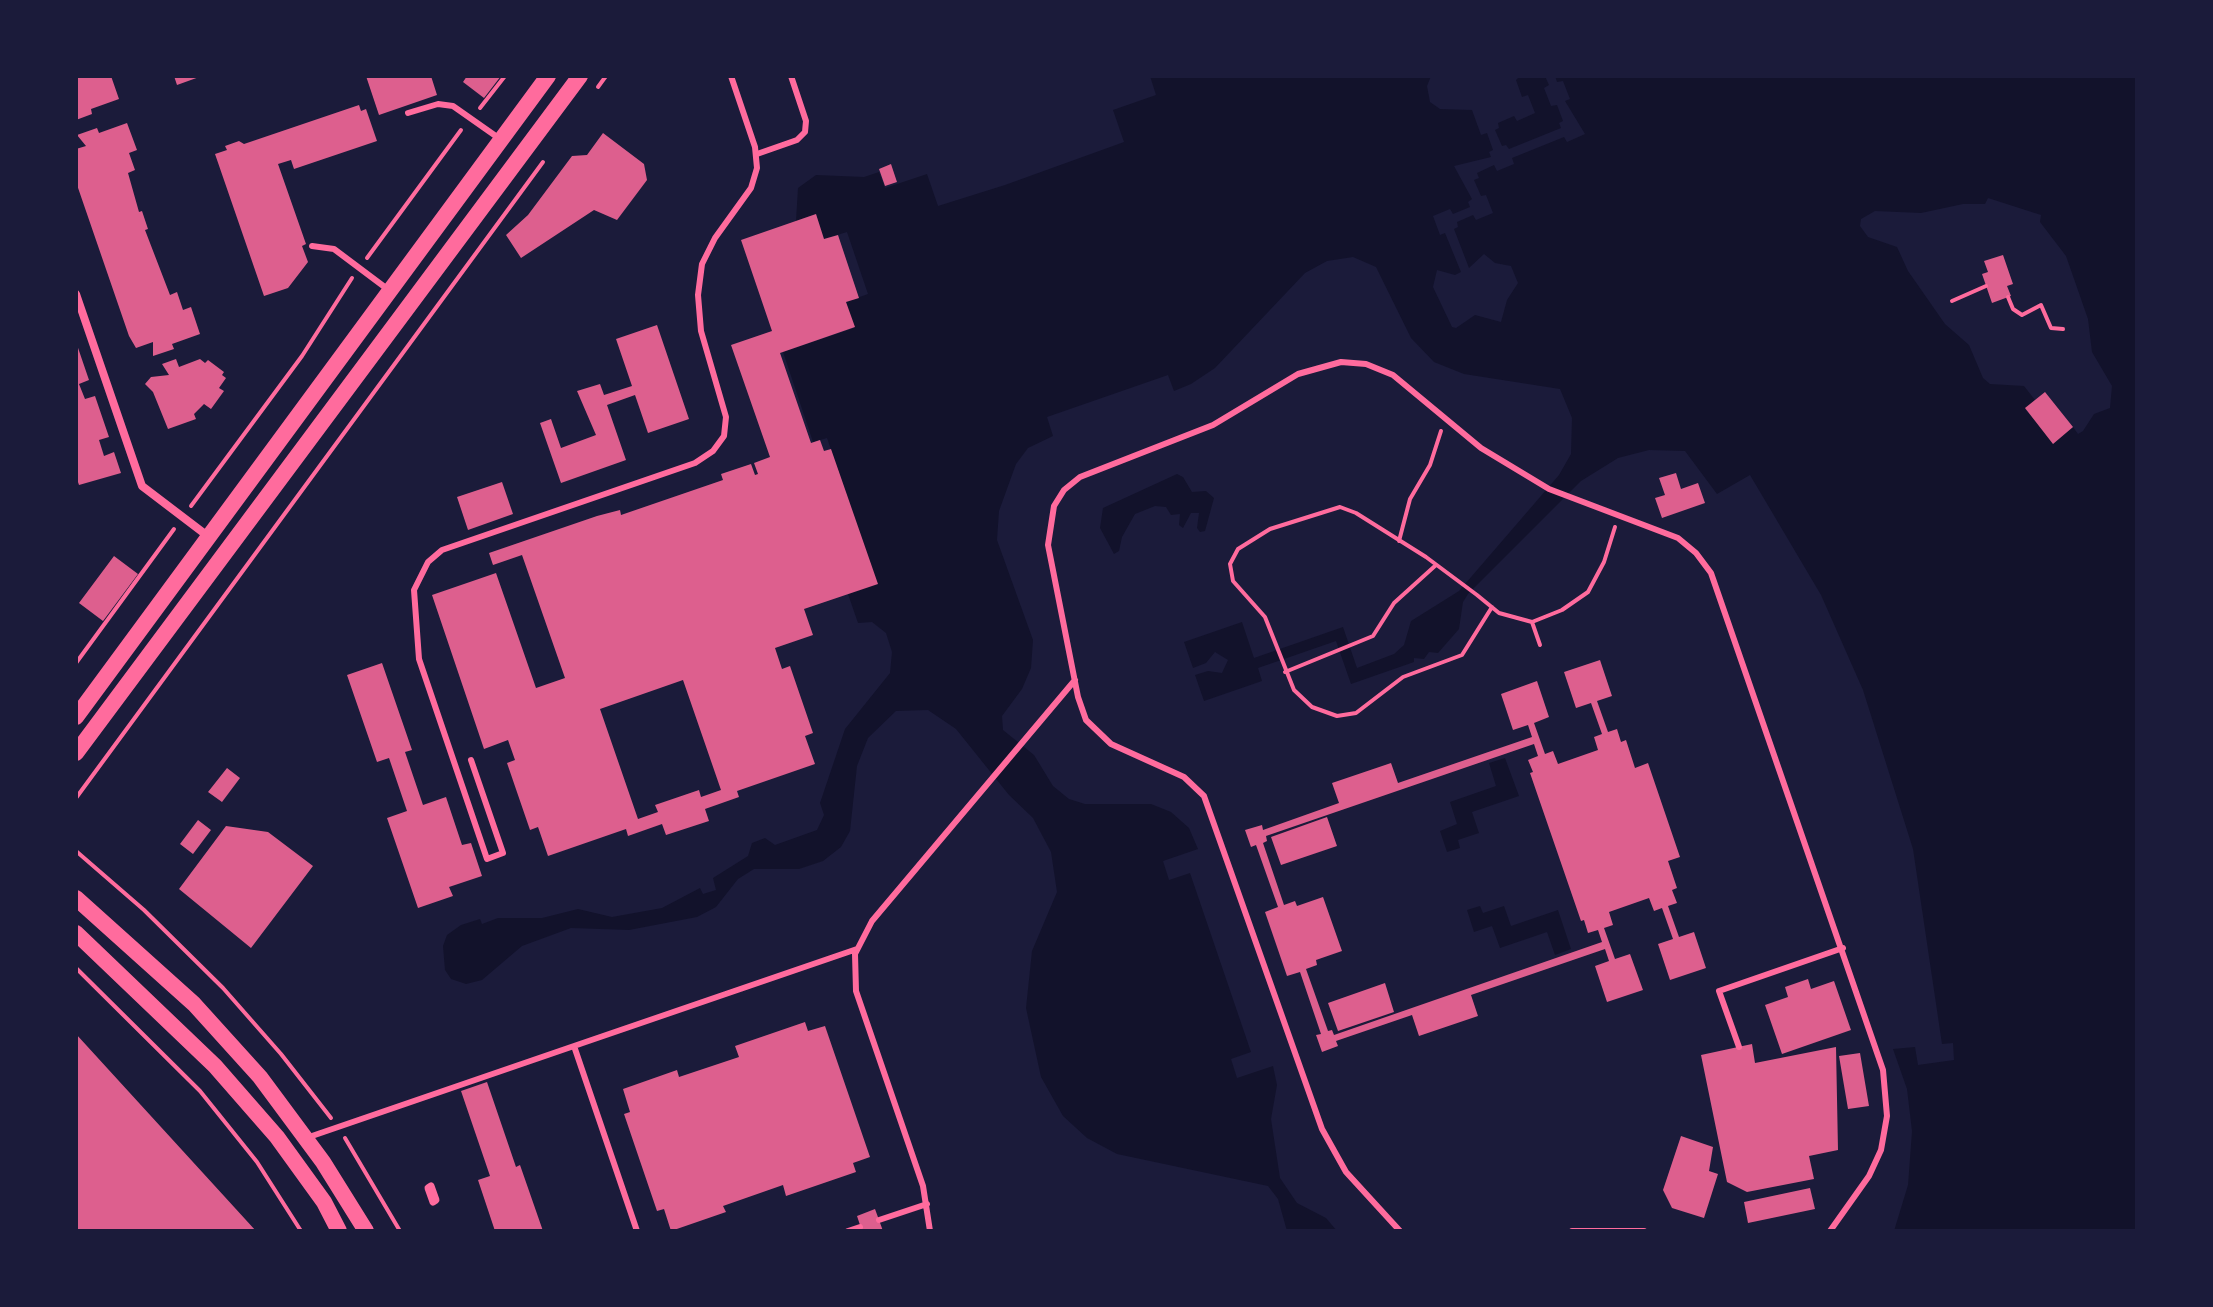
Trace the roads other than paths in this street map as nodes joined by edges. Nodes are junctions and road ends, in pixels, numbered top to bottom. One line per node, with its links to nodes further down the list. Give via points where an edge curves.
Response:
1 (548, 76): 6 (main road)
2 (580, 76): 14 (main road)
3 (731, 76): 7 (lane)
4 (791, 76): 7 (lane, via 805,132)
5 (408, 113): 6 (lane, via 446,104)
6 (501, 140): 9 (main road)
7 (757, 154): 15 (lane, via 755,179 715,238 699,279 701,331 726,417 720,444 695,463 442,550 417,579 414,621 419,659 487,859 503,853)
8 (312, 246): 9 (lane, via 328,246)
9 (390, 291): 11 (main road)
10 (76, 294): 11 (street, via 142,486)
11 (209, 537): 13 (main road)
12 (1075, 680): 18 (lane, via 1048,536 1058,498 1102,466 1213,425 1298,374 1331,363 1385,370 1481,448 1531,480 1678,538 1696,553 1721,596); 19 (lane, via 872,921); 31 (lane, via 1082,711 1096,732 1184,777 1204,796 1322,1129 1346,1172)
13 (76, 717)
14 (76, 753)
15 (471, 760)
16 (76, 898): 22 (main road, via 194,1004)
17 (76, 933): 26 (main road, via 215,1066 277,1137)
18 (1843, 948): 21 (lane, via 1719,991); 34 (lane, via 1881,1061 1887,1116 1874,1166)
19 (857, 949): 20 (lane); 23 (lane, via 853,973 858,997)
20 (574, 1046): 22 (lane); 28 (lane)
21 (1739, 1047)
22 (306, 1138): 27 (main road)
23 (927, 1204): 24 (lane); 30 (lane)
24 (879, 1220)
25 (860, 1227): 29 (lane)
26 (339, 1231)
27 (366, 1231)
28 (637, 1231)
29 (848, 1231)
30 (930, 1231)
31 (1400, 1231)
32 (1572, 1231): 33 (lane)
33 (1644, 1231)
34 (1830, 1231)

